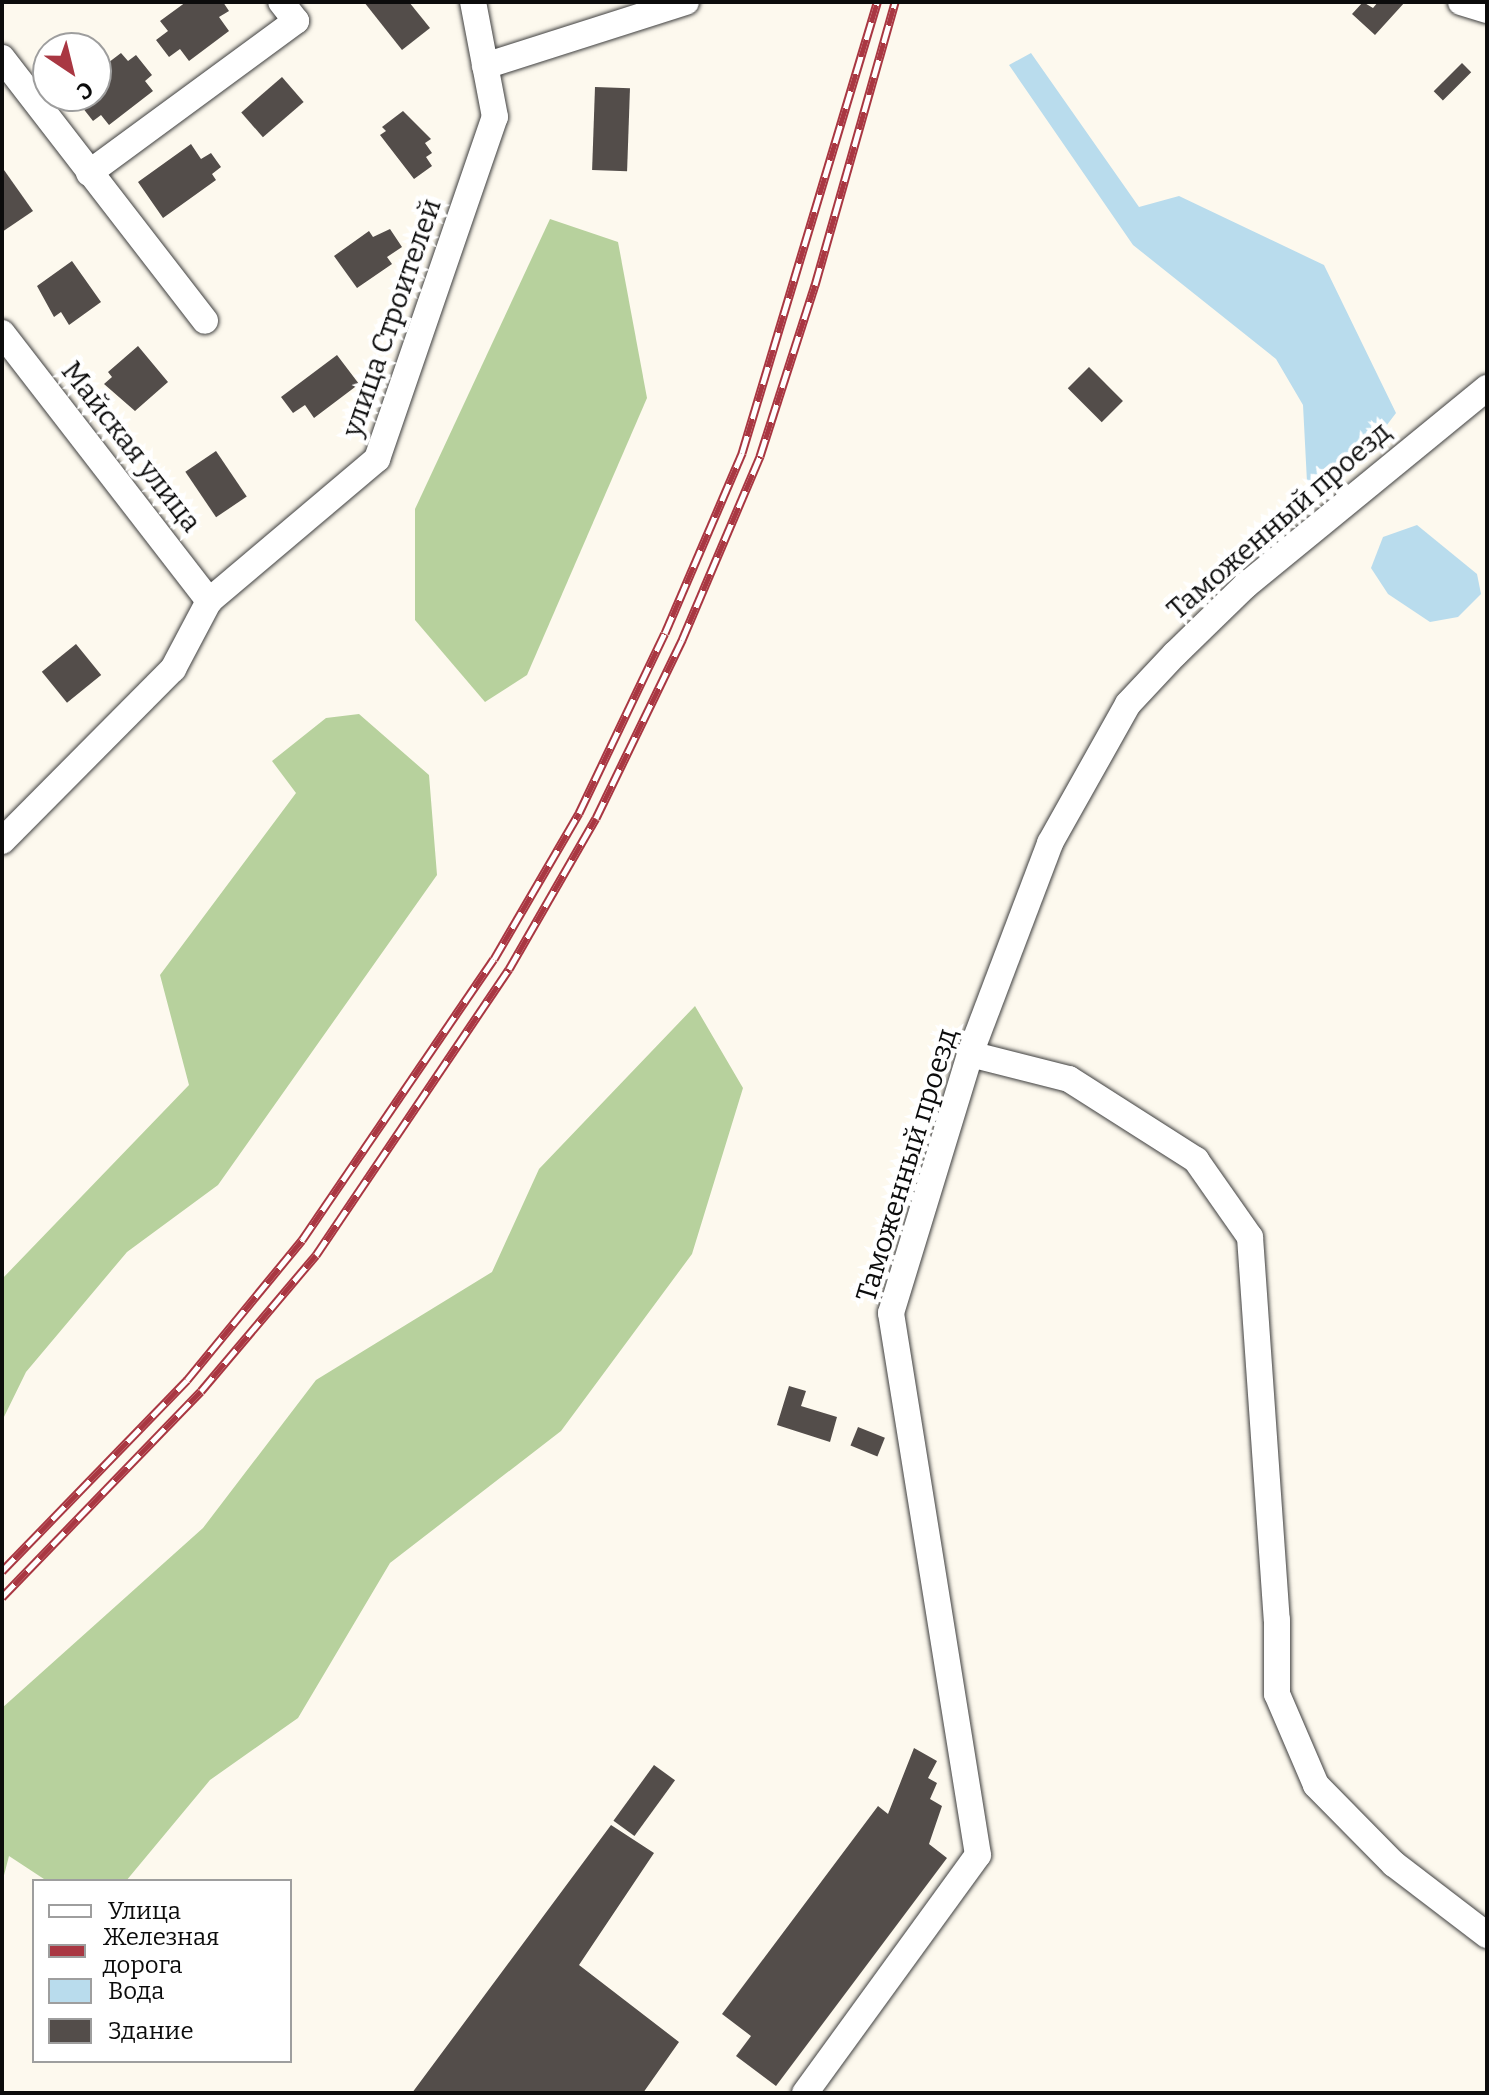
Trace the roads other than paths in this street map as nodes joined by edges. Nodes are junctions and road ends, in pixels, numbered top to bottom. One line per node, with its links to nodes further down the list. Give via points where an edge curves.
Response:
1 (281, 2): 8 (street, via 296,21)
2 (473, 2): 7 (street, улица Строителей)
3 (686, 2): 7 (street)
4 (1461, 2): 5 (street)
5 (1487, 10)
6 (2, 58): 8 (street)
7 (485, 66): 12 (street, улица Строителей, via 495,117 377,459)
8 (89, 173): 9 (street)
9 (205, 321)
10 (2, 333): 12 (street, Майская улица)
11 (1487, 388): 14 (street, Таможенный проезд, via 1245,586 1128,704 1050,843)
12 (209, 601): 13 (street, улица Строителей, via 173,669)
13 (2, 841)
14 (970, 1054): 15 (street, via 1069,1079 1196,1160 1250,1237 1277,1620 1277,1694 1316,1785 1394,1864); 16 (street, Таможенный проезд, via 891,1313 978,1855)
15 (1487, 1935)
16 (805, 2093)

